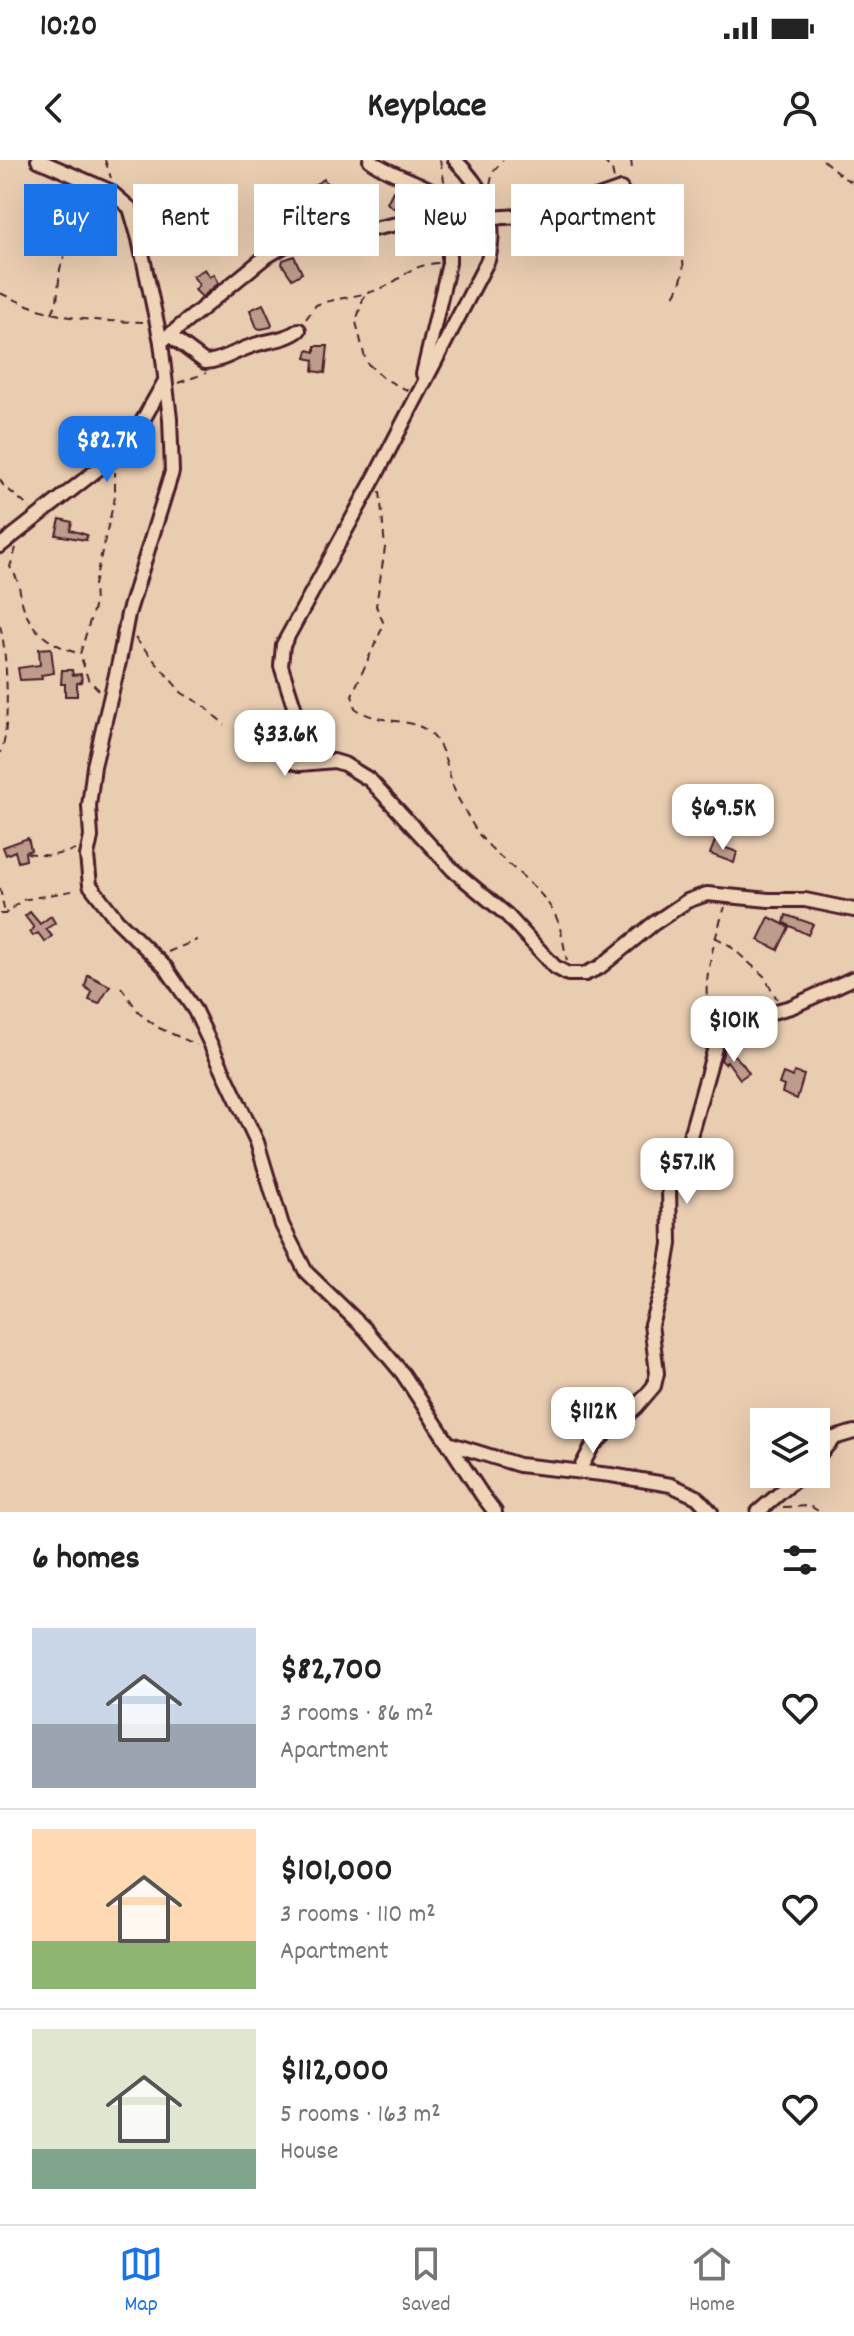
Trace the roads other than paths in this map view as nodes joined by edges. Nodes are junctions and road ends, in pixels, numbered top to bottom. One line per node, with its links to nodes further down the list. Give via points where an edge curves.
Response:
1 (38, 160): 10 (street, via 122,199 133,216 156,322)
2 (370, 160): 4 (street)
3 (455, 160): 5 (street)
4 (415, 184)
5 (476, 184)
6 (395, 223): 10 (street, via 340,236 296,239 264,258)
7 (449, 256): 12 (street)
8 (489, 256): 12 (street)
9 (299, 330): 10 (street, via 212,361)
10 (165, 338): 11 (street)
11 (166, 385): 13 (street, via 129,447); 18 (street, via 172,472 132,599 90,789 90,885 181,989 257,1142 298,1260 383,1349)
12 (418, 392): 14 (street, via 283,645 281,666 299,722 289,756 293,762 334,761 370,780 453,870 568,974 600,967 653,924 707,894 817,901)
13 (0, 546)
14 (854, 910)
15 (854, 978): 19 (street, via 784,1010 735,1022 716,1044 687,1147 669,1187 668,1255 651,1324 654,1386 593,1445)
16 (850, 1435): 17 (street)
17 (830, 1441)
18 (451, 1444): 19 (street, via 505,1462); 22 (street)
19 (579, 1471): 23 (street, via 671,1485 697,1497)
20 (786, 1488): 21 (street)
21 (762, 1509)
22 (495, 1512)
23 (711, 1512)

